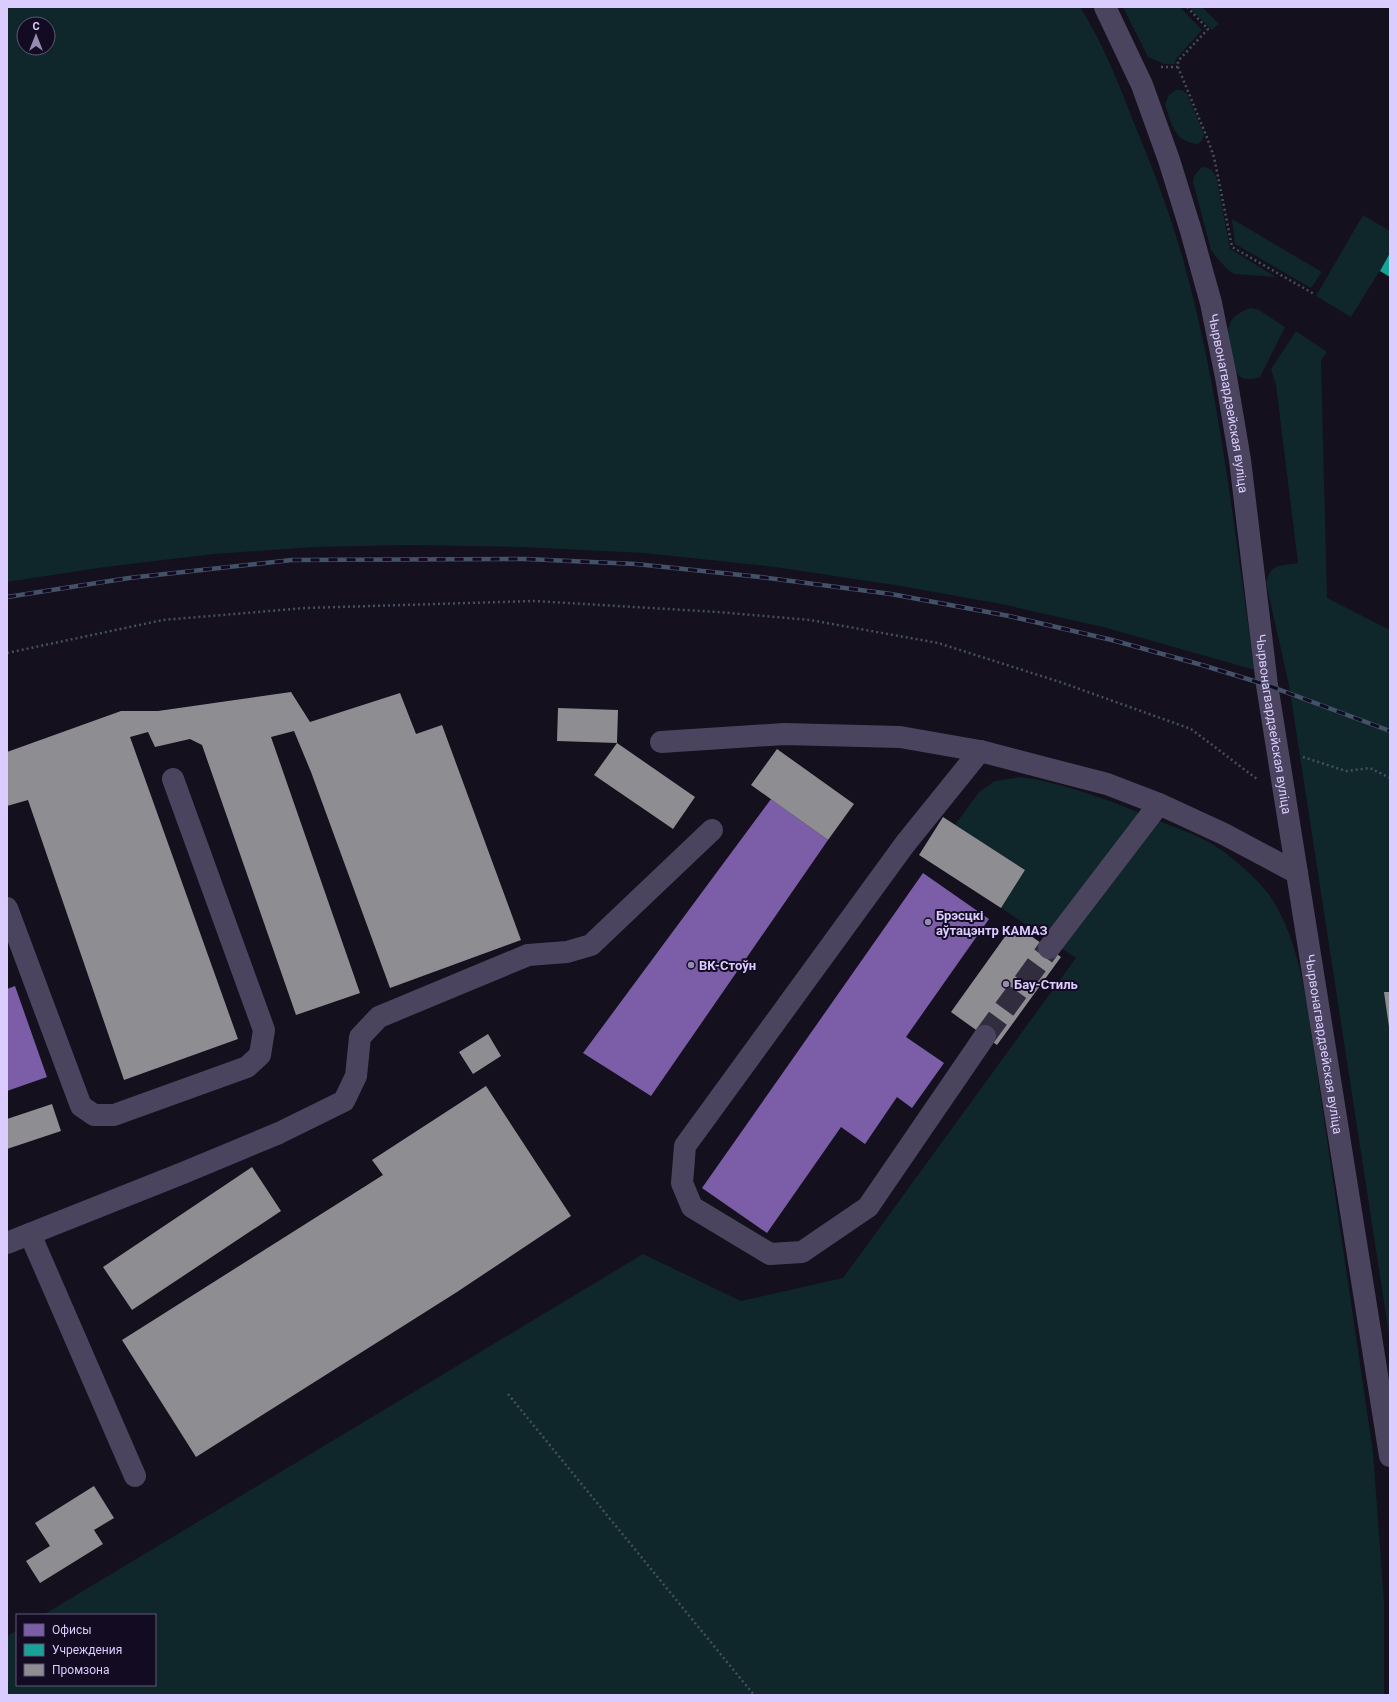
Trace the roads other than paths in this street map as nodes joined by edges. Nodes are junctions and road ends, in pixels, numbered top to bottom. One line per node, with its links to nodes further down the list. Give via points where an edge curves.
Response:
1 (1105, 7): 7 (street, Чырвонагвардзейская вуліца, via 1142,84 1169,160 1211,303 1240,460 1267,685)
2 (661, 742): 3 (street, via 792,734 900,737)
3 (980, 751): 5 (street, via 1107,784); 11 (street, via 905,844 685,1146 682,1183 692,1208 770,1254 802,1252 868,1207)
4 (173, 779): 9 (street, via 264,1030 260,1055 247,1067 114,1115 94,1115 81,1106)
5 (1159, 804): 7 (street, via 1224,834); 10 (street)
6 (712, 830): 12 (street, via 591,945 567,952 528,954 379,1017 360,1037 356,1076 344,1101 279,1133)
7 (1298, 873): 14 (street, Чырвонагвардзейская вуліца)
8 (7, 908): 9 (street)
9 (14, 946)
10 (1049, 948)
11 (985, 1036)
12 (30, 1234): 13 (street); 15 (street)
13 (7, 1243)
14 (1390, 1456)
15 (135, 1476)

